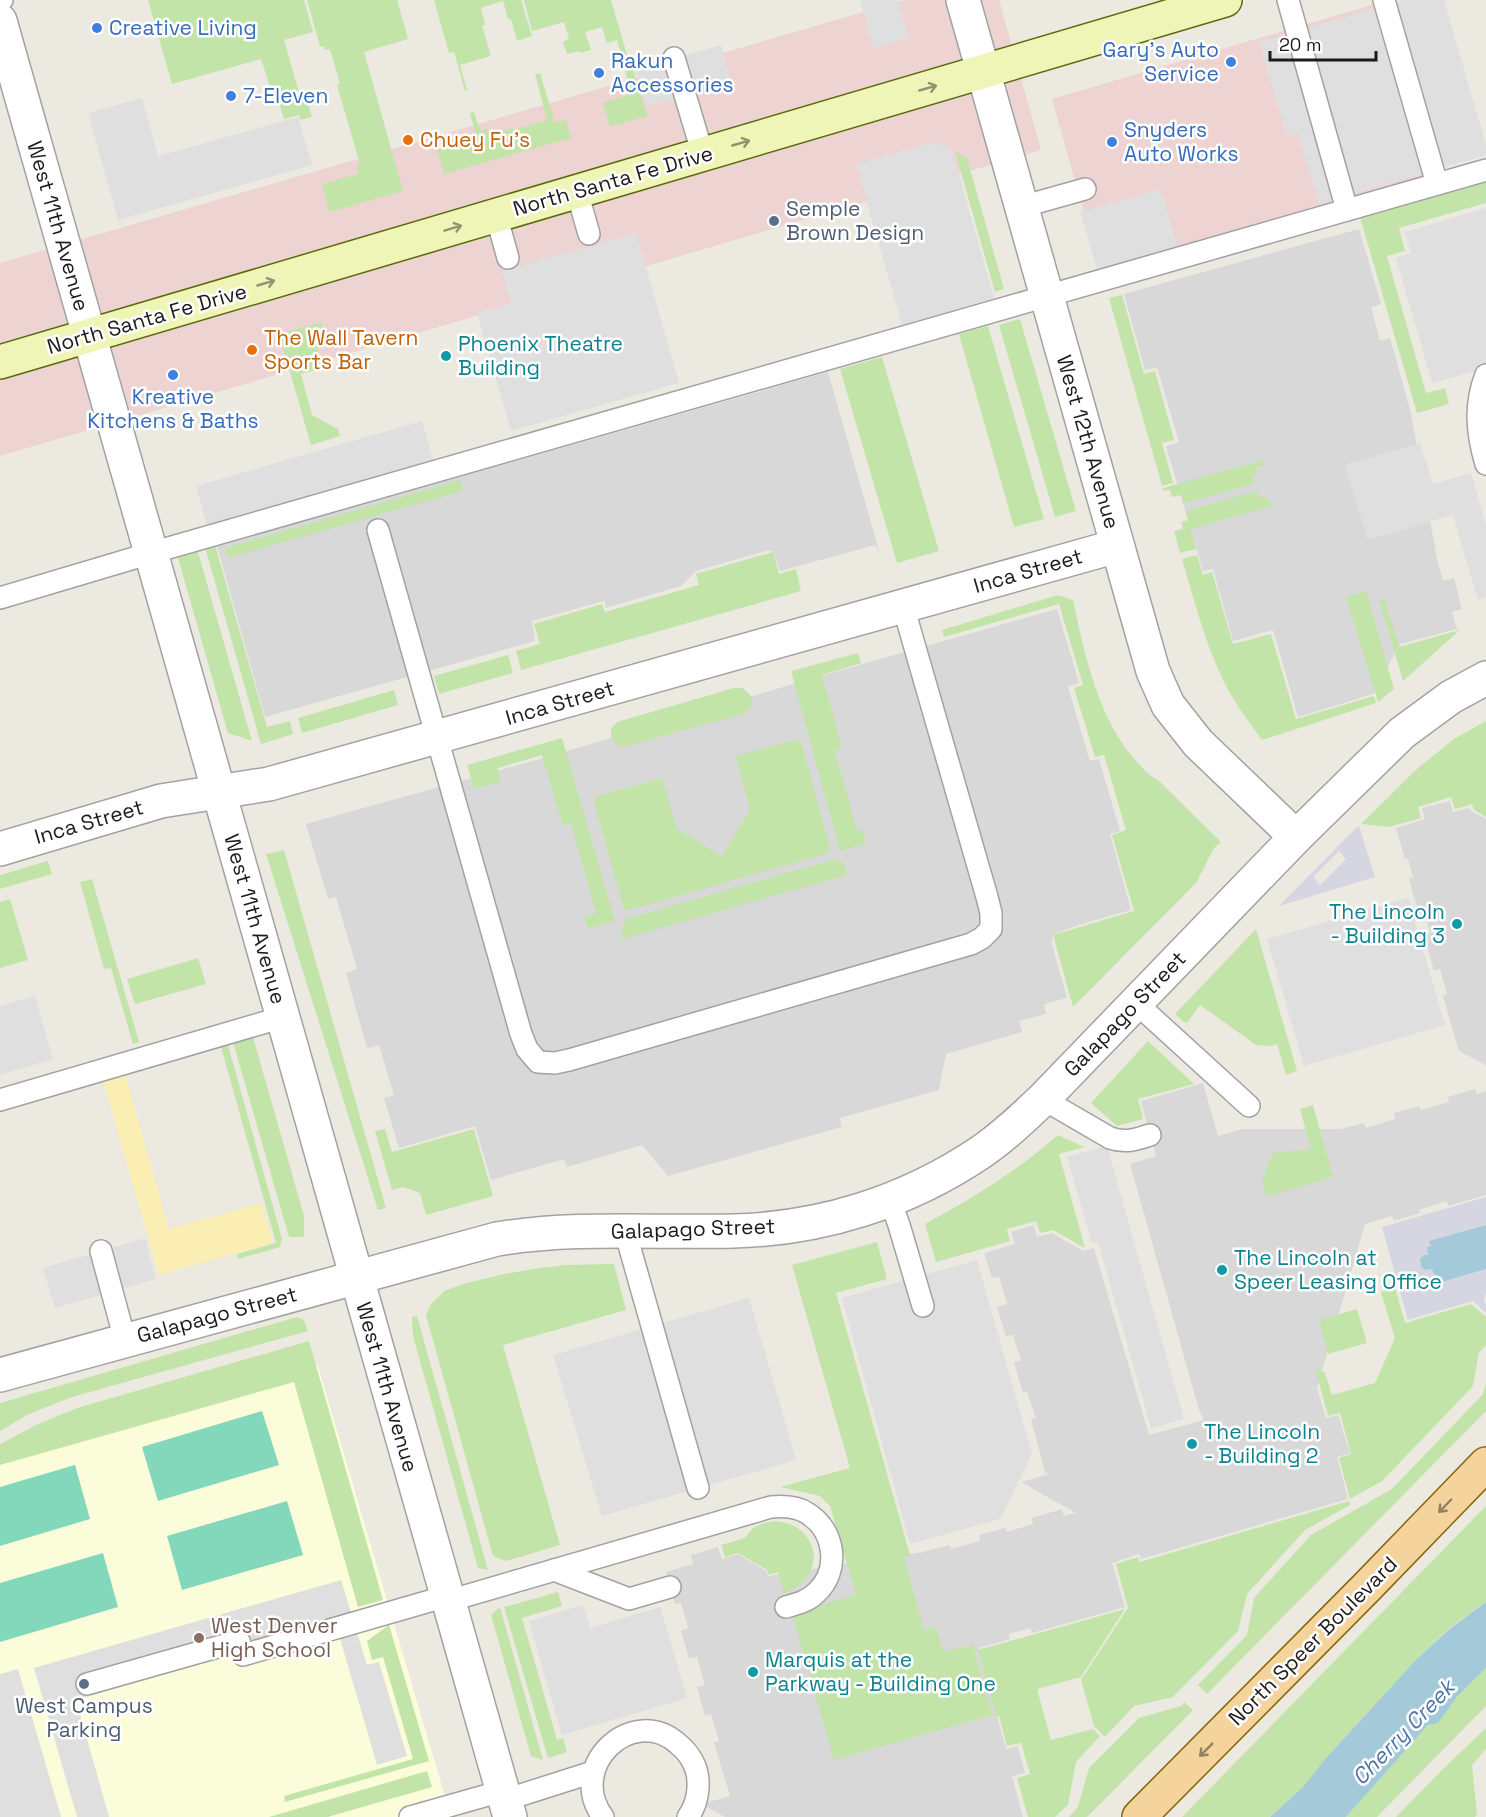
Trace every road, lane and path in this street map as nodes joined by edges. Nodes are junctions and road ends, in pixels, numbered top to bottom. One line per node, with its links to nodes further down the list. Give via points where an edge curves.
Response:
1 (963, 0): 7 (street, West 12th Avenue)
2 (1225, 0): 7 (main road, North Santa Fe Drive)
3 (1288, 0): 14 (lane)
4 (1384, 0): 10 (lane)
5 (0, 21): 19 (street, West 11th Avenue)
6 (674, 58): 8 (lane)
7 (983, 72): 8 (main road, North Santa Fe Drive, one-way to 7); 13 (street, West 12th Avenue)
8 (702, 155): 12 (main road, North Santa Fe Drive)
9 (1486, 170): 10 (lane)
10 (1437, 184): 14 (lane)
11 (1085, 189): 13 (lane)
12 (577, 192): 15 (main road, North Santa Fe Drive); 16 (lane)
13 (1021, 207): 18 (street, West 12th Avenue)
14 (1347, 210): 18 (lane)
15 (496, 215): 17 (lane); 19 (main road, North Santa Fe Drive, one-way to 15)
16 (589, 234)
17 (508, 258)
18 (1047, 296): 24 (street, West 12th Avenue); 25 (lane)
19 (89, 336): 20 (main road, North Santa Fe Drive); 25 (street, West 11th Avenue)
20 (0, 362)
21 (1486, 375): 22 (lane, via 1477,412)
22 (1486, 464)
23 (378, 530): 29 (lane)
24 (1118, 546): 27 (street, Inca Street); 31 (street, West 12th Avenue, via 1153,671 1168,705 1198,743)
25 (151, 553): 26 (lane); 30 (street, West 11th Avenue)
26 (0, 598)
27 (903, 606): 29 (street, Inca Street); 29 (lane, via 987,897 991,929 971,944 569,1060 538,1062 527,1049)
28 (1486, 678): 31 (street, Galapago Street, via 1451,697 1401,733)
29 (437, 737): 30 (street, Inca Street, via 268,784)
30 (219, 792): 32 (street, Inca Street, via 162,801); 34 (street, West 11th Avenue)
31 (1296, 837): 33 (street, Galapago Street)
32 (0, 849)
33 (1136, 1003): 35 (street, Galapago Street); 37 (lane)
34 (283, 1017): 36 (lane); 42 (street, West 11th Avenue)
35 (1043, 1099): 38 (lane, via 1110,1138 1130,1141); 39 (street, Galapago Street, via 982,1151 946,1174)
36 (0, 1100)
37 (1249, 1106)
38 (1150, 1135)
39 (890, 1200): 40 (street, Galapago Street, via 837,1217 771,1228); 43 (lane)
40 (625, 1231): 42 (street, Galapago Street, via 508,1238); 47 (lane)
41 (101, 1251): 44 (lane)
42 (356, 1277): 44 (street, Galapago Street); 50 (street, West 11th Avenue)
43 (922, 1306)
44 (125, 1340): 45 (street, Galapago Street)
45 (0, 1375)
46 (1486, 1464): 58 (main road, North Speer Boulevard, one-way to 58)
47 (698, 1488)
48 (555, 1570): 49 (lane, via 629,1599); 50 (lane); 51 (lane, via 784,1506 806,1512 818,1521 831,1546 832,1559 827,1578 816,1593)
49 (670, 1587)
50 (448, 1599): 52 (lane, via 243,1655 239,1641); 54 (street, West 11th Avenue)
51 (786, 1607)
52 (87, 1684)
53 (593, 1772): 54 (lane); 56 (lane, via 593,1799); 57 (lane, via 610,1744 624,1736 640,1731 673,1739 686,1750 699,1781 697,1798)
54 (505, 1802): 55 (lane)
55 (410, 1817)
56 (603, 1817)
57 (688, 1817)
58 (1139, 1817)

